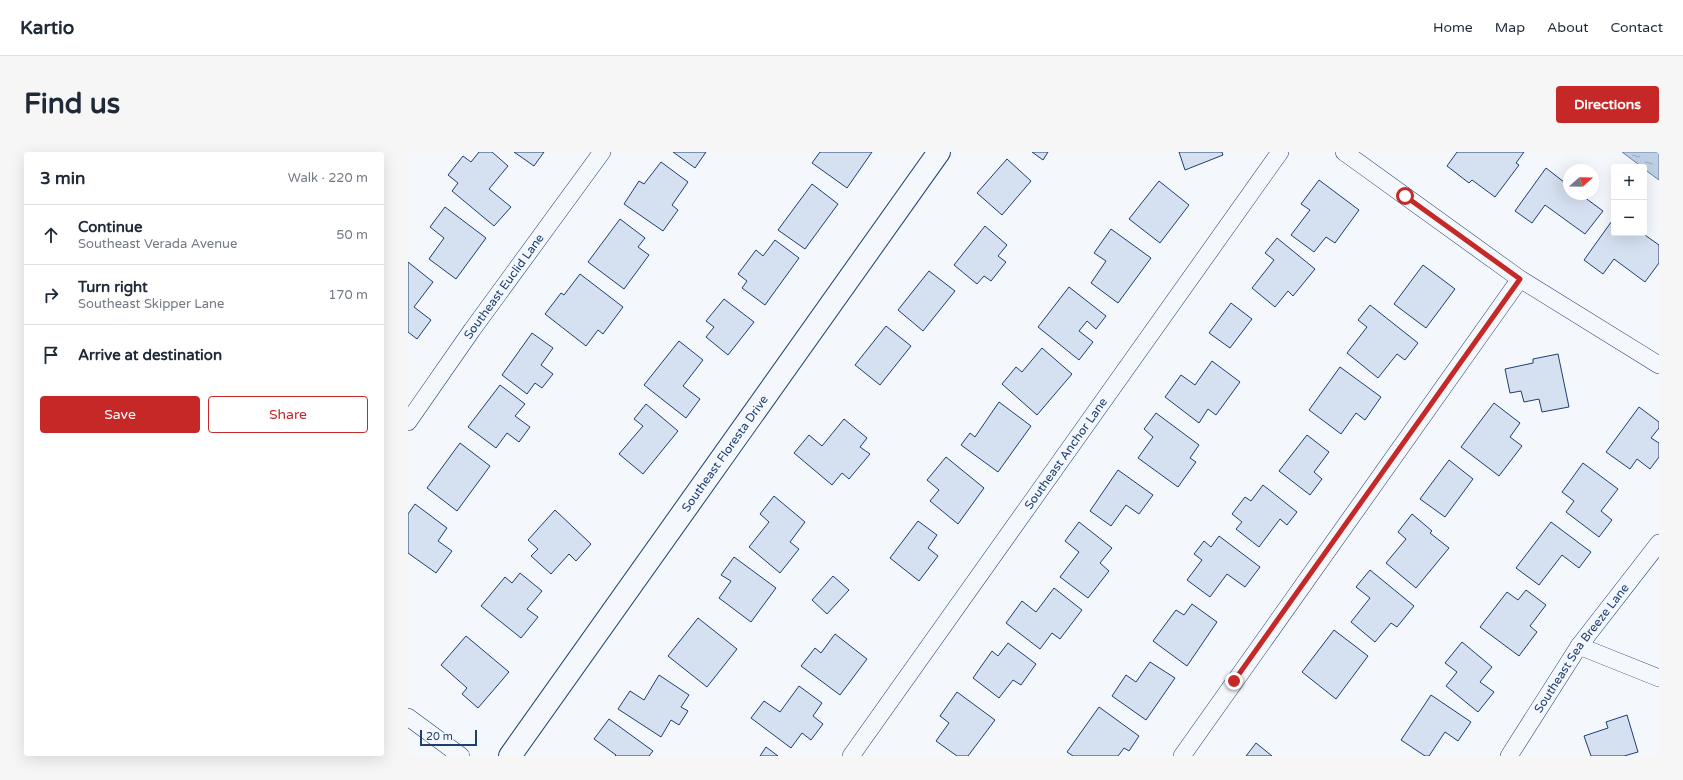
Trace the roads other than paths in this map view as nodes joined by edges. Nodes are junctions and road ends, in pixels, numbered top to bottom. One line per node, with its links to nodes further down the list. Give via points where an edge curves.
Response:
1 (602, 152): 7 (street, Southeast Euclid Lane)
2 (939, 152): 13 (street, Southeast Floresta Drive)
3 (1280, 152): 14 (street, Southeast Anchor Lane)
4 (1344, 152): 5 (street)
5 (1520, 279): 6 (street); 15 (street)
6 (1659, 366)
7 (408, 422)
8 (1659, 543): 9 (street, Southeast Sea Breeze Lane)
9 (1580, 646): 10 (street); 16 (street, Southeast Sea Breeze Lane)
10 (1659, 678)
11 (408, 717): 12 (street)
12 (461, 756)
13 (510, 756)
14 (851, 756)
15 (1182, 756)
16 (1509, 756)

